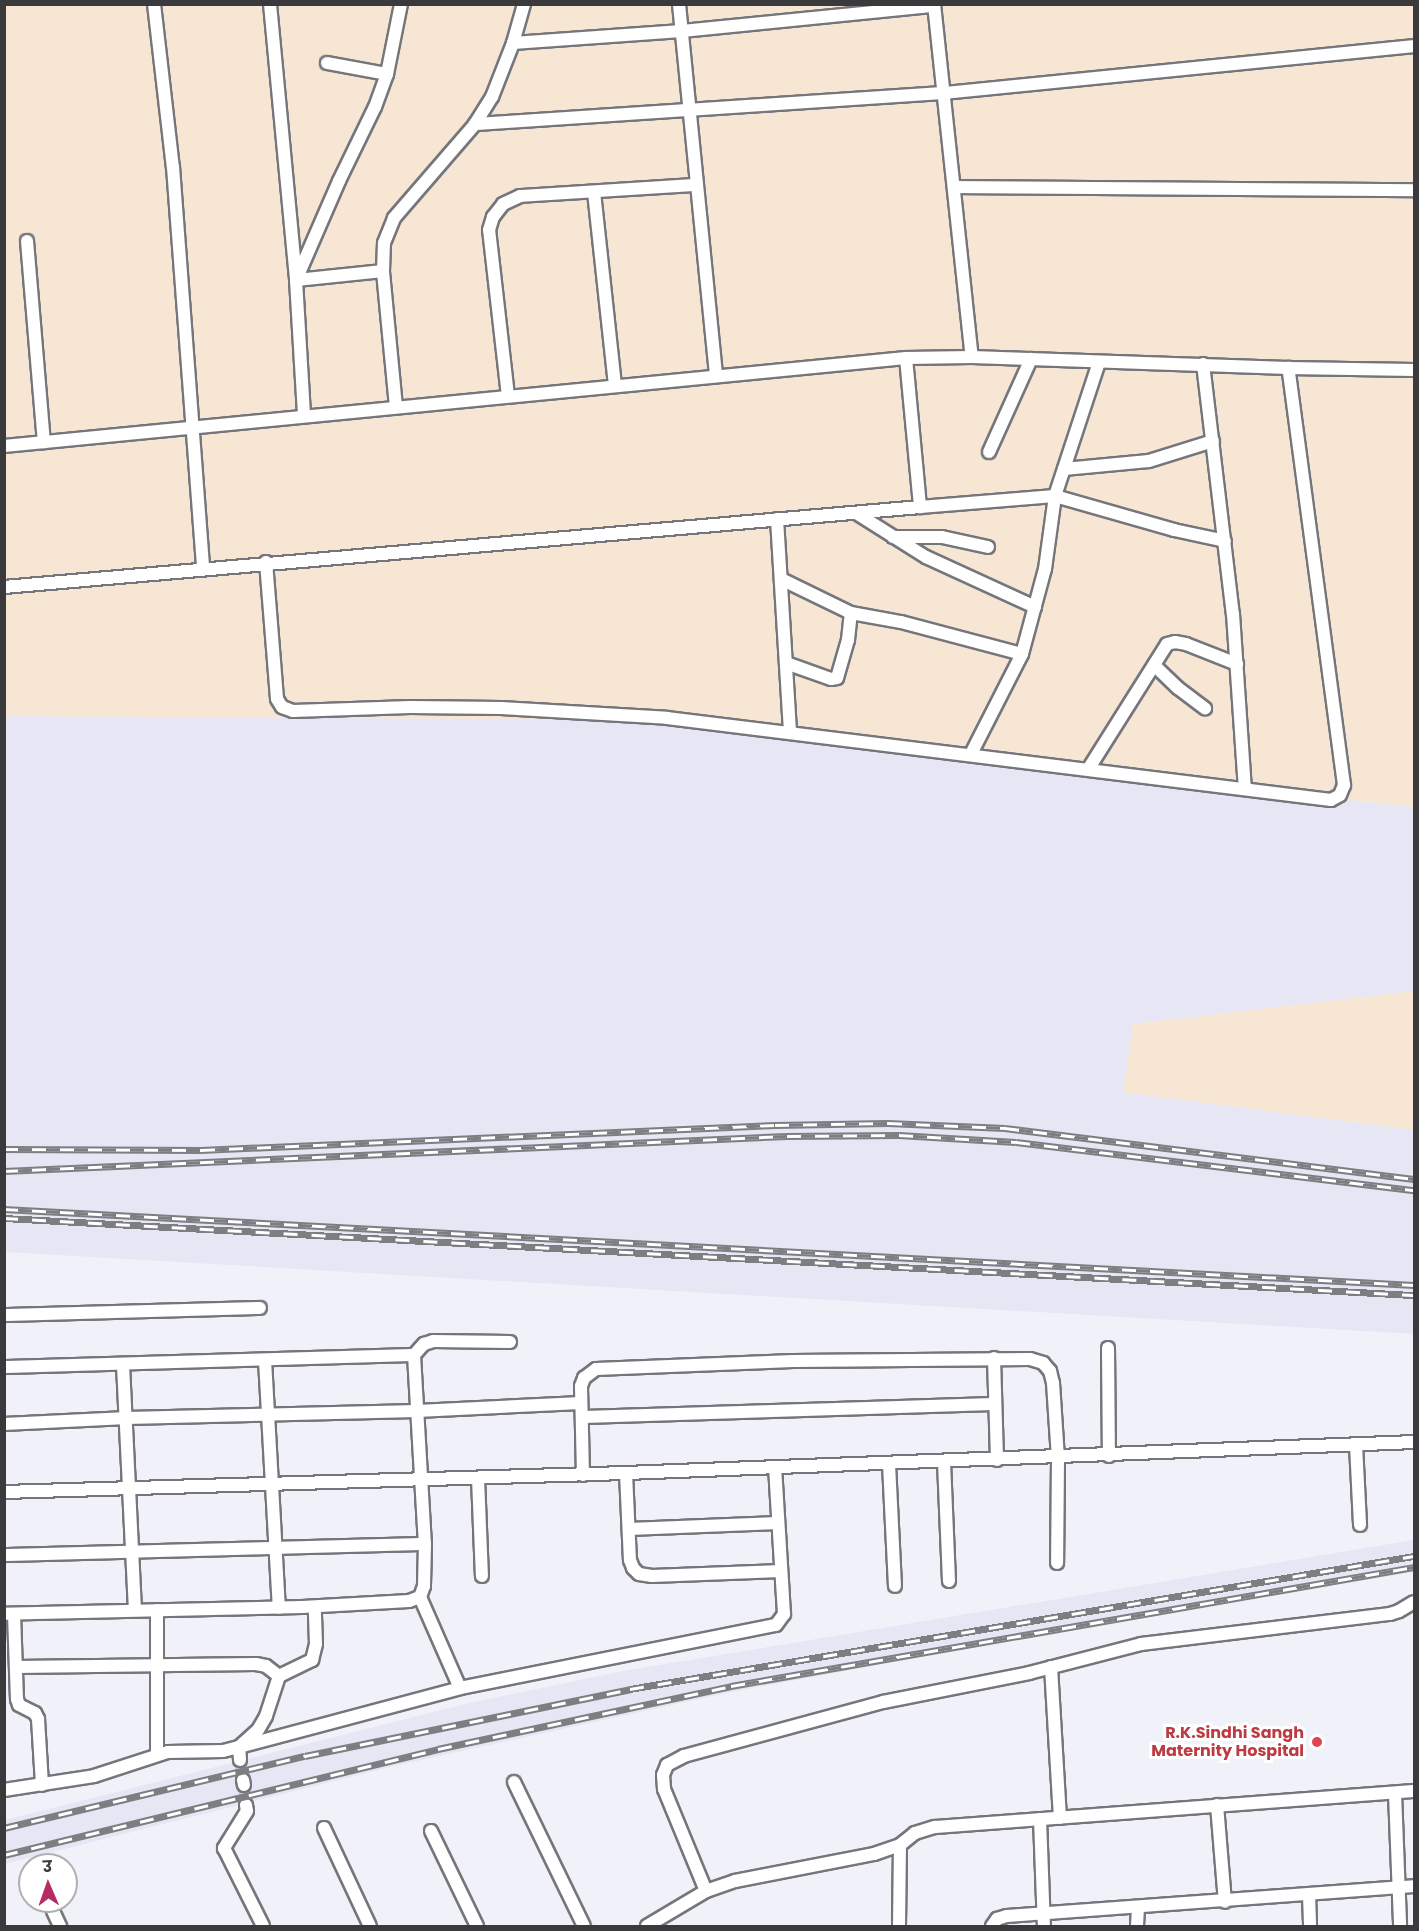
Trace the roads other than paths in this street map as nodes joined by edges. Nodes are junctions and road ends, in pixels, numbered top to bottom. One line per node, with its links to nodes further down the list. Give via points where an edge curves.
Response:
1 (154, 4): 34 (street, via 173,167)
2 (270, 4): 21 (street)
3 (401, 4): 11 (street)
4 (524, 4): 8 (street)
5 (679, 4): 7 (street)
6 (934, 5): 7 (street); 12 (street)
7 (682, 31): 8 (street); 13 (street)
8 (513, 44): 14 (street, via 492,97)
9 (1414, 46): 12 (street)
10 (327, 63): 11 (street)
11 (387, 74): 21 (street)
12 (944, 93): 13 (street); 16 (street)
13 (690, 112): 14 (street); 15 (street)
14 (475, 124): 20 (street, via 394,218 384,243)
15 (696, 185): 18 (street); 29 (street)
16 (954, 187): 17 (street); 22 (street)
17 (1414, 190)
18 (594, 192): 30 (street); 31 (street, via 520,196 503,204 493,217 489,230)
19 (27, 241): 36 (street)
20 (383, 271): 21 (street); 32 (street)
21 (296, 280): 33 (street)
22 (972, 357): 23 (street); 24 (street)
23 (906, 358): 29 (street); 41 (street)
24 (1031, 359): 25 (street); 38 (street)
25 (1099, 362): 26 (street); 39 (street)
26 (1203, 364): 27 (street); 35 (street)
27 (1288, 368): 28 (street); 61 (street, via 1344,785 1340,795 1331,800)
28 (1414, 370)
29 (716, 376): 30 (street)
30 (615, 386): 31 (street)
31 (508, 396): 32 (street)
32 (396, 407): 33 (street)
33 (304, 416): 34 (street)
34 (194, 428): 36 (street); 48 (street)
35 (1213, 441): 39 (street, via 1149,461); 45 (street)
36 (44, 442): 37 (street)
37 (4, 446)
38 (989, 452)
39 (1064, 469): 40 (street)
40 (1056, 496): 41 (street); 45 (street); 51 (street)
41 (920, 507): 42 (street)
42 (856, 513): 43 (street); 44 (street)
43 (777, 519): 47 (street); 49 (street)
44 (892, 537): 46 (street, via 942,537); 51 (street)
45 (1225, 541): 55 (street)
46 (988, 547)
47 (266, 562): 48 (street); 58 (street, via 278,699 282,707 293,711 410,707 594,712)
48 (202, 568): 50 (street)
49 (781, 579): 52 (street); 54 (street)
50 (4, 587)
51 (1035, 607): 53 (street)
52 (850, 613): 53 (street, via 901,622); 54 (street, via 848,640 837,678)
53 (1022, 654): 59 (street)
54 (786, 663): 58 (street)
55 (1237, 664): 56 (street, via 1174,642 1162,649); 61 (street)
56 (1154, 665): 57 (street); 60 (street)
57 (1205, 708)
58 (790, 732): 59 (street)
59 (971, 754): 60 (street)
60 (1089, 768): 61 (street)
61 (1245, 788)
62 (260, 1308): 63 (street)
63 (4, 1315)
64 (510, 1342): 66 (street, via 433,1341)
65 (1108, 1348): 80 (street)
66 (414, 1355): 68 (street); 73 (street)
67 (994, 1358): 71 (street, via 596,1369 584,1378); 72 (street); 81 (street, via 1029,1359 1043,1363 1050,1371)
68 (265, 1360): 69 (street); 74 (street)
69 (123, 1365): 70 (street); 76 (street)
70 (4, 1367)
71 (581, 1403): 73 (street); 75 (street)
72 (995, 1404): 75 (street); 82 (street)
73 (417, 1411): 74 (street); 89 (street)
74 (269, 1414): 76 (street); 90 (street)
75 (582, 1417): 87 (street)
76 (127, 1418): 77 (street); 91 (street)
77 (4, 1424)
78 (1414, 1442): 79 (street)
79 (1356, 1445): 80 (street); 94 (street)
80 (1109, 1456): 81 (street)
81 (1058, 1458): 82 (street); 100 (street)
82 (997, 1460): 83 (street)
83 (944, 1462): 84 (street); 103 (street)
84 (889, 1464): 85 (street); 104 (street)
85 (775, 1468): 86 (street); 93 (street)
86 (626, 1473): 87 (street); 95 (street)
87 (583, 1475): 88 (street)
88 (478, 1478): 89 (street); 102 (street)
89 (421, 1479): 90 (street); 96 (street)
90 (274, 1485): 91 (street); 97 (street)
91 (131, 1489): 92 (street); 98 (street)
92 (4, 1492)
93 (778, 1523): 95 (street); 101 (street)
94 (1360, 1525)
95 (629, 1529): 101 (street, via 630,1560 639,1574)
96 (425, 1544): 97 (street); 105 (street)
97 (276, 1548): 98 (street); 108 (street)
98 (133, 1550): 99 (street); 109 (street)
99 (4, 1555)
100 (1057, 1563)
101 (781, 1571): 116 (street, via 784,1614 777,1625)
102 (482, 1576)
103 (949, 1581)
104 (895, 1586)
105 (420, 1597): 107 (street); 116 (street)
106 (1414, 1602): 113 (street, via 1390,1614 1141,1644)
107 (315, 1607): 108 (street); 115 (street, via 312,1660)
108 (279, 1608): 110 (street)
109 (135, 1610): 110 (street); 111 (street)
110 (157, 1610): 112 (street)
111 (9, 1614): 114 (street)
112 (156, 1664): 114 (street); 115 (street, via 256,1664); 118 (street)
113 (1051, 1667): 126 (street); 133 (street, via 865,1707 684,1756 667,1765 664,1789)
114 (16, 1668): 120 (street, via 19,1706 31,1710 38,1719)
115 (279, 1676): 117 (street, via 266,1716)
116 (460, 1688): 117 (street)
117 (240, 1754): 118 (street, via 223,1751)
118 (157, 1755): 120 (street, via 94,1776)
119 (514, 1782): 141 (street)
120 (42, 1785): 121 (street)
121 (4, 1790)
122 (1414, 1791): 123 (street)
123 (1395, 1793): 125 (street); 132 (street)
124 (246, 1805): 138 (street, via 247,1811 224,1848)
125 (1217, 1805): 126 (street); 135 (street)
126 (1060, 1818): 127 (street)
127 (1040, 1820): 130 (street, via 935,1827 915,1833); 137 (street)
128 (324, 1828): 139 (street)
129 (430, 1831): 140 (street)
130 (900, 1845): 133 (street, via 874,1854 735,1881); 143 (street)
131 (1414, 1886): 132 (street)
132 (1400, 1887): 134 (street); 147 (street)
133 (706, 1891): 142 (street)
134 (1309, 1895): 135 (street); 146 (street)
135 (1225, 1902): 136 (street)
136 (1138, 1909): 137 (street); 145 (street)
137 (1044, 1921): 144 (street, via 1007,1916 997,1919)
138 (263, 1926)
139 (370, 1926)
140 (477, 1926)
141 (584, 1926)
142 (647, 1926)
143 (899, 1926)
144 (992, 1926)
145 (1137, 1926)
146 (1310, 1926)
147 (1400, 1926)

